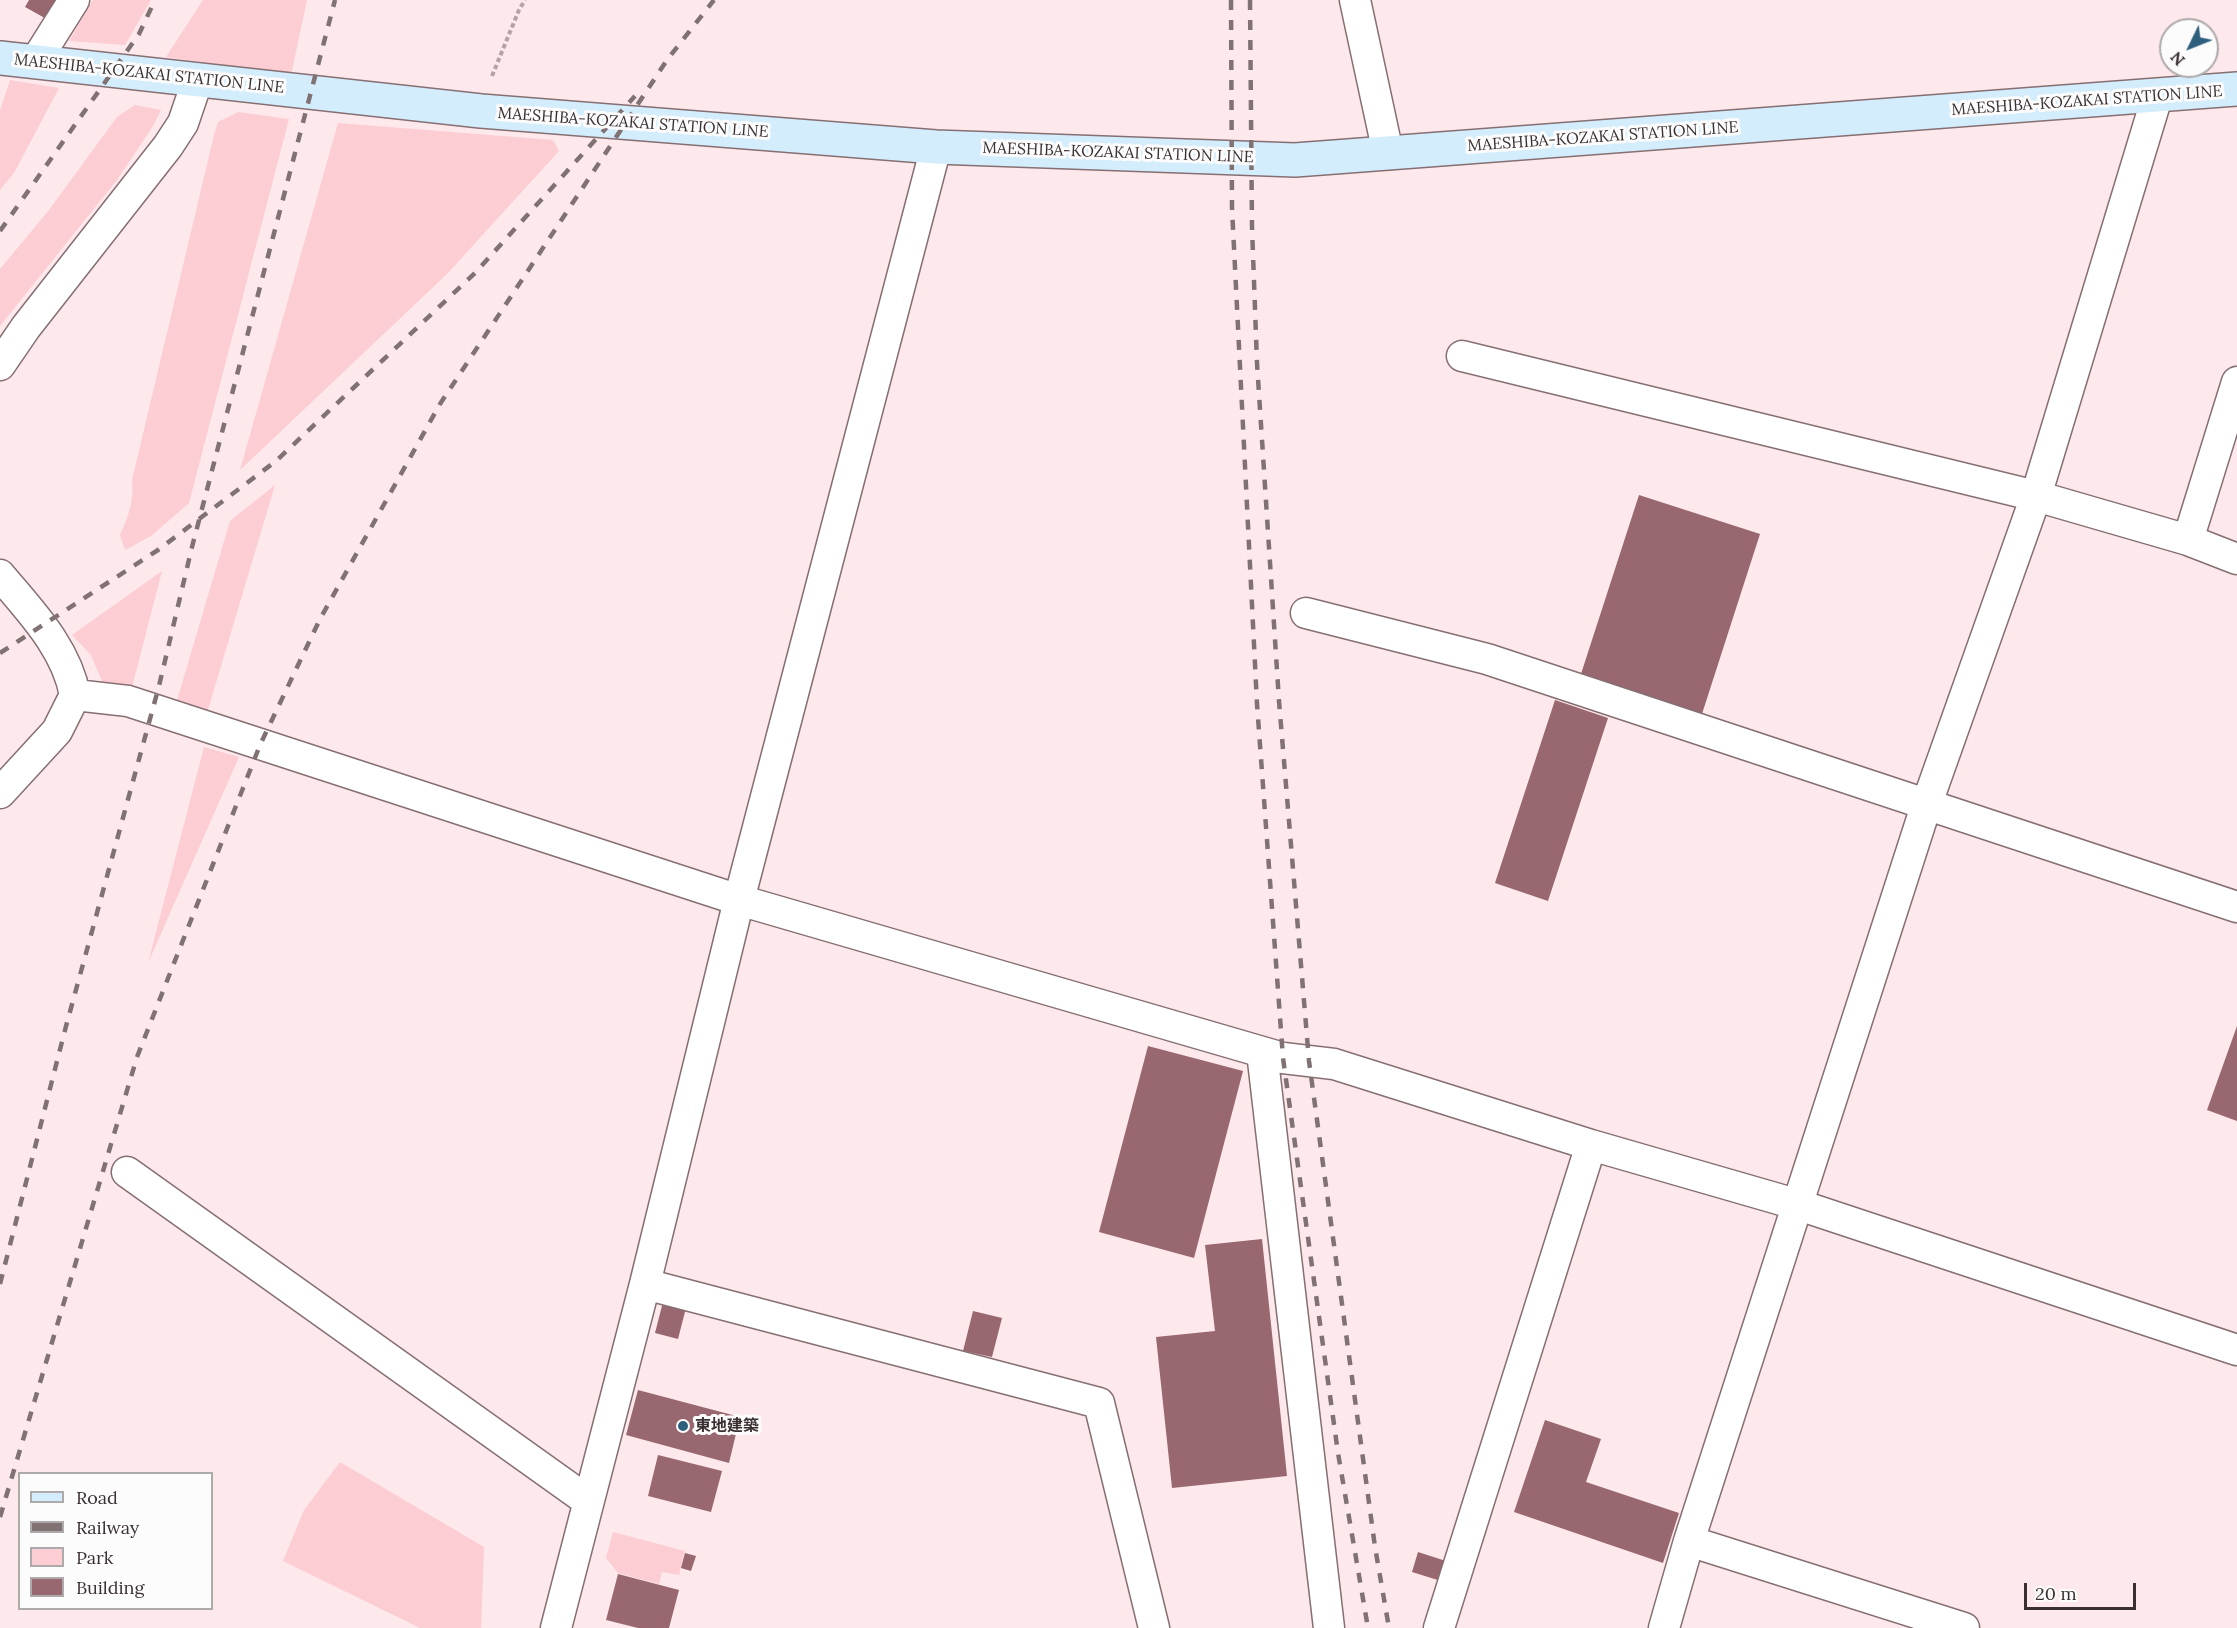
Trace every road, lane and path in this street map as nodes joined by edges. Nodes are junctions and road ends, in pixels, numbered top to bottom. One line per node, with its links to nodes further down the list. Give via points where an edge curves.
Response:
1 (74, 0): 5 (street)
2 (525, 0): 9 (path, via 493,71)
3 (1355, 0): 11 (street)
4 (0, 58): 5 (main road, MAESHIBA-KOZAKAI STATION LINE)
5 (35, 62): 6 (main road, MAESHIBA-KOZAKAI STATION LINE)
6 (198, 80): 9 (main road, MAESHIBA-KOZAKAI STATION LINE); 13 (street, via 183,123 168,146)
7 (2237, 90): 8 (main road, MAESHIBA-KOZAKAI STATION LINE)
8 (2157, 97): 11 (main road, MAESHIBA-KOZAKAI STATION LINE); 15 (street)
9 (481, 111): 10 (main road, MAESHIBA-KOZAKAI STATION LINE)
10 (936, 147): 11 (main road, MAESHIBA-KOZAKAI STATION LINE, via 1295,160); 23 (street)
11 (1388, 153)
12 (1462, 356): 15 (street)
13 (0, 365)
14 (2237, 382): 16 (street)
15 (2036, 496): 16 (street); 22 (street)
16 (2188, 540): 17 (street)
17 (2237, 560)
18 (0, 575): 20 (street, via 43,627 65,664)
19 (1306, 614): 22 (street, via 1487,659)
20 (75, 695): 21 (street, via 57,731); 23 (street, via 128,701)
21 (0, 793)
22 (1926, 806): 24 (street); 28 (street)
23 (739, 900): 25 (street); 29 (street)
24 (2237, 906)
25 (1262, 1052): 26 (street, via 1334,1064); 35 (street)
26 (1591, 1145): 28 (street); 36 (street)
27 (126, 1172): 31 (street)
28 (1799, 1205): 30 (street); 32 (street)
29 (645, 1284): 31 (street); 34 (street, via 1099,1403)
30 (2237, 1350)
31 (588, 1501): 33 (street)
32 (1689, 1541): 37 (street); 38 (street)
33 (556, 1628)
34 (1154, 1628)
35 (1329, 1628)
36 (1439, 1628)
37 (1664, 1628)
38 (1964, 1628)

